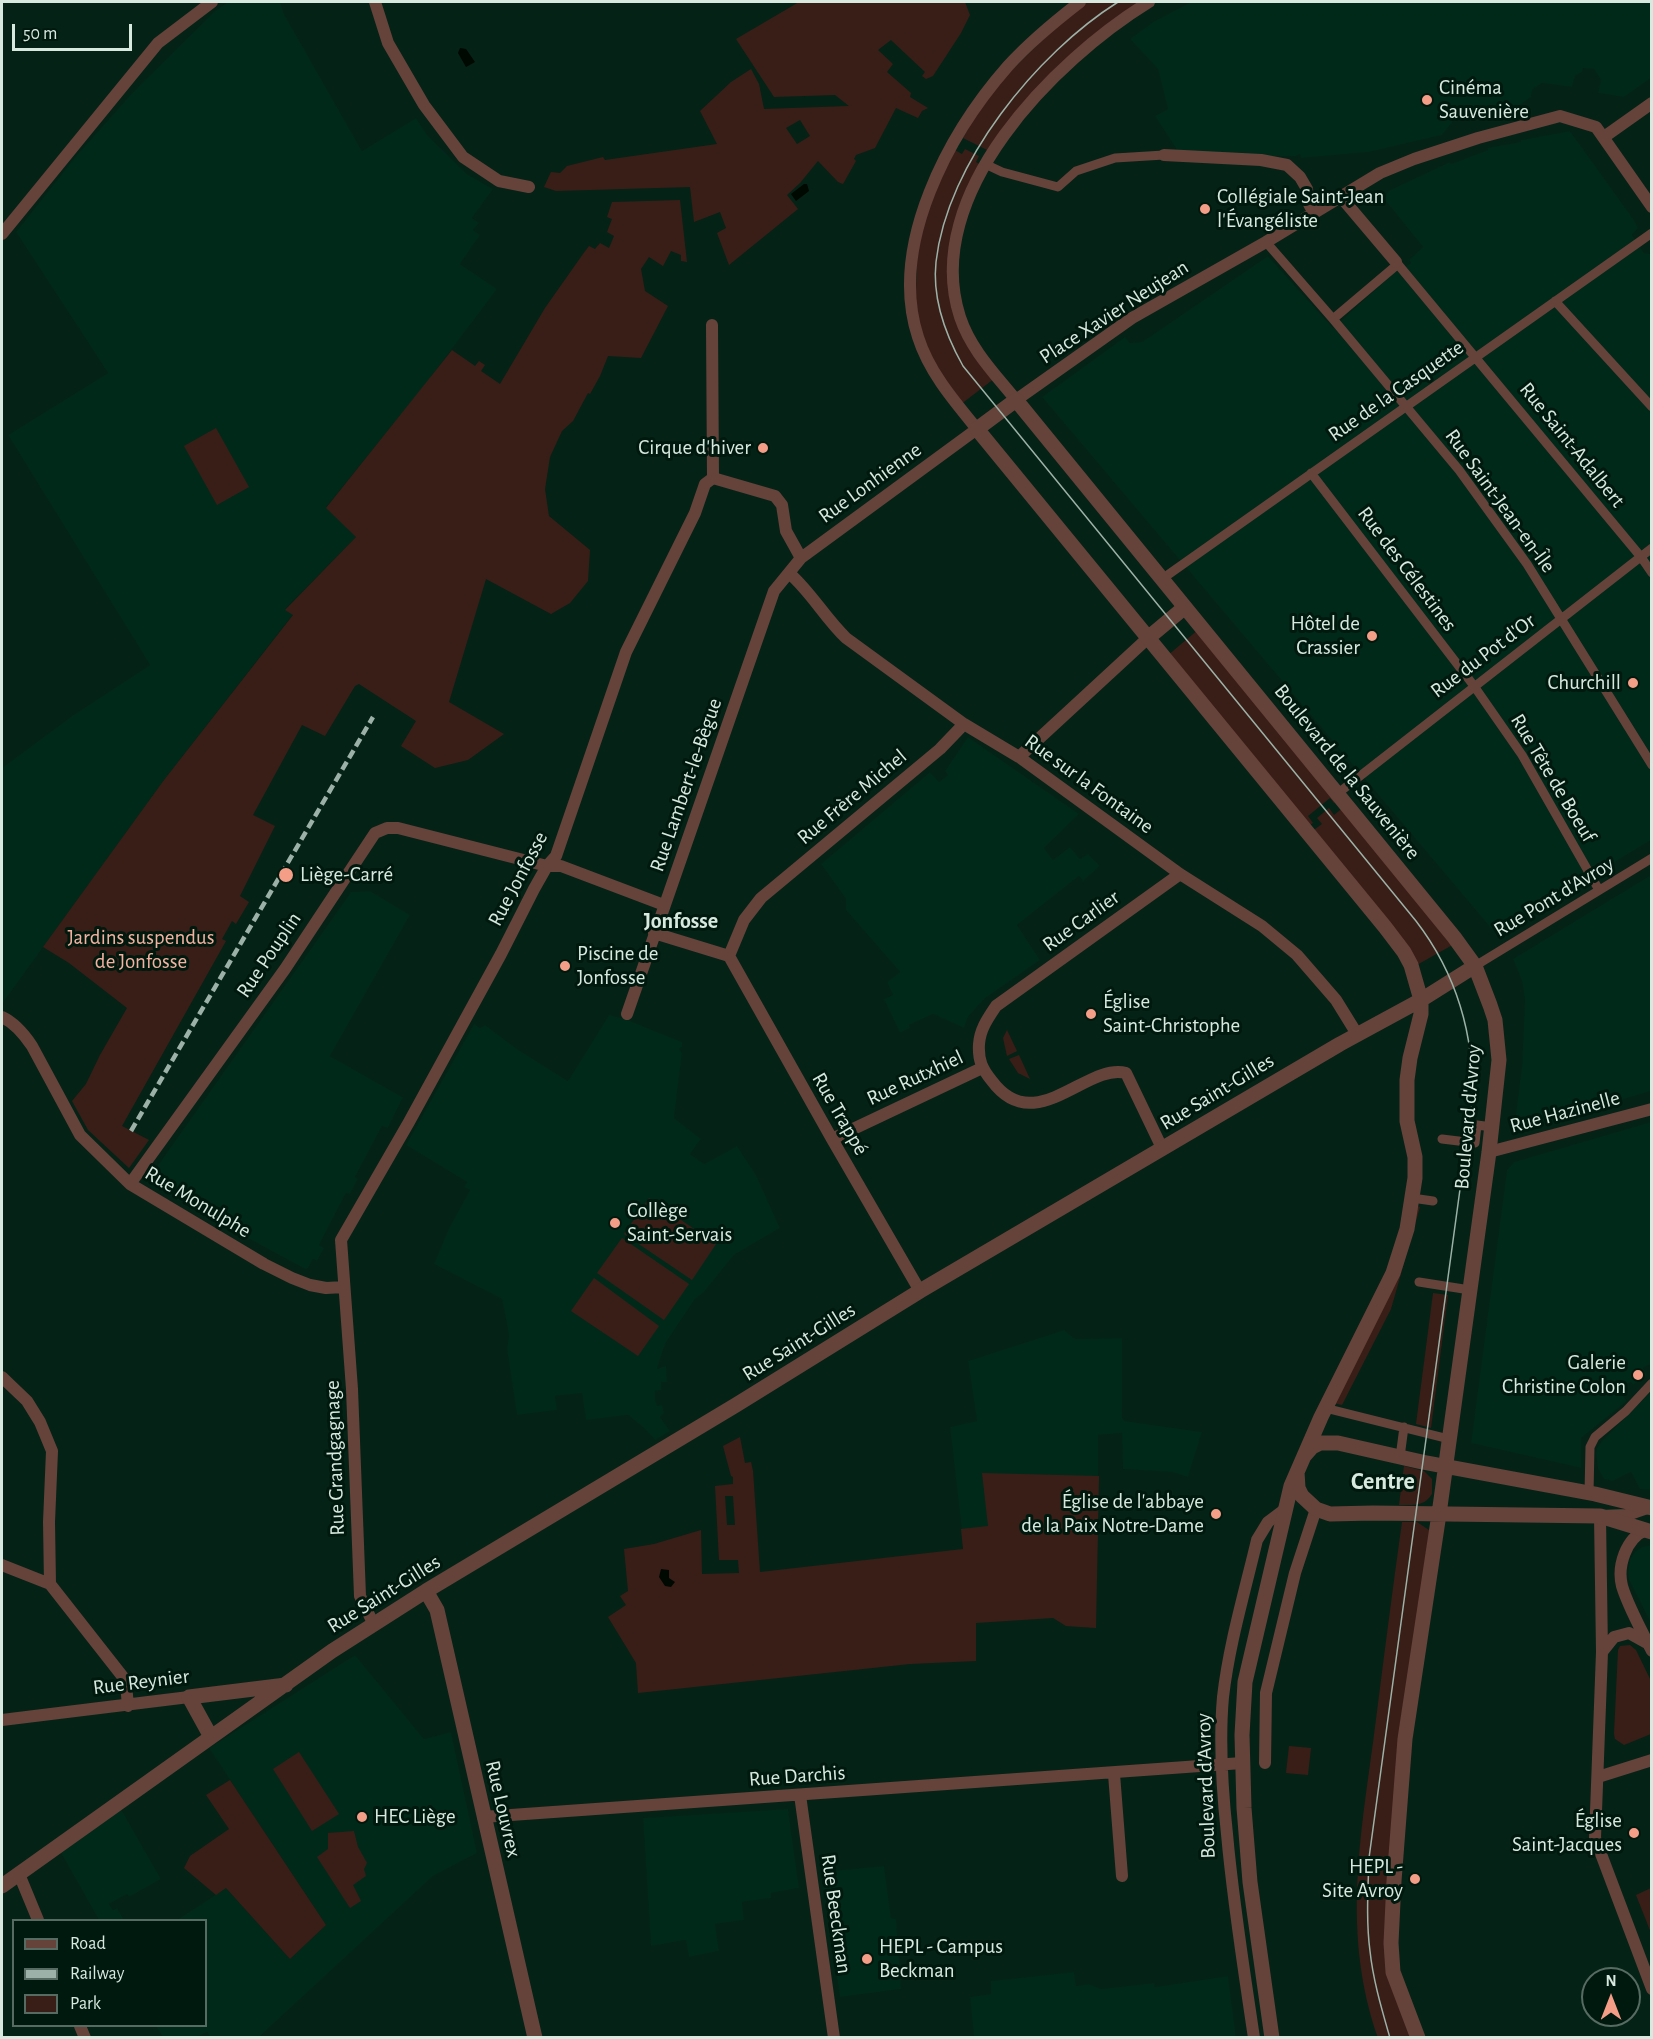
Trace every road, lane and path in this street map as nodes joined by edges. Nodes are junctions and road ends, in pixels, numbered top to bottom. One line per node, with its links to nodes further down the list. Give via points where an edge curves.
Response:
1 (212, 2): 14 (street, via 158,43)
2 (375, 2): 9 (street, via 388,43 424,105 463,157 499,181)
3 (1080, 2): 24 (street, via 1030,43 987,91 941,165 917,232 910,287 917,335 931,369)
4 (1149, 2): 8 (street, Boulevard de la Sauvenière, via 1081,51 1027,104)
5 (1652, 103): 6 (street)
6 (1604, 137): 10 (street, Place Xavier Neujean, via 1596,127 1560,116 1414,159 1380,173); 11 (street)
7 (1164, 155): 8 (street, via 1115,158 1076,171 1058,187); 12 (street, via 1287,165 1307,189)
8 (985, 164): 21 (street, Boulevard de la Sauvenière, via 957,234 953,284 974,348)
9 (529, 187)
10 (1341, 197): 12 (street, Place Xavier Neujean); 16 (street)
11 (1652, 207)
12 (1314, 213): 15 (street, Place Xavier Neujean)
13 (1652, 233): 17 (street, Rue de la Casquette)
14 (2, 234)
15 (1266, 242): 18 (street); 21 (street, Place Xavier Neujean, via 1132,318)
16 (1397, 263): 18 (street); 20 (street, Rue Saint-Adalbert)
17 (1555, 301): 20 (street, Rue de la Casquette); 23 (street)
18 (1334, 319): 22 (street, Rue Saint-Jean-en-Île)
19 (712, 325): 26 (street)
20 (1476, 357): 22 (street, Rue de la Casquette); 28 (street, Rue Saint-Adalbert)
21 (1016, 400): 24 (street); 32 (street, Boulevard de la Sauvenière)
22 (1406, 406): 25 (street, Rue de la Casquette); 34 (street, Rue Saint-Jean-en-Île, via 1466,479 1527,564)
23 (1652, 407)
24 (977, 429): 29 (street, Rue Lonhienne); 35 (street)
25 (1311, 473): 32 (street, Rue de la Casquette); 36 (street, Rue des Célestines)
26 (713, 478): 29 (street, via 775,496 782,505 786,531); 42 (street, Rue Jonfosse, via 705,484 695,513 626,652 556,856)
27 (1652, 548): 28 (street, Rue du Pot d'Or)
28 (1641, 557): 31 (street, Rue Saint-Adalbert); 34 (street, Rue du Pot d'Or)
29 (801, 558): 30 (street, Rue Lonhienne)
30 (789, 573): 37 (street, Rue sur la Fontaine, via 846,638); 45 (street, Rue Lambert-le-Bègue, via 774,591)
31 (1652, 573)
32 (1162, 579): 33 (street, Boulevard de la Sauvenière)
33 (1185, 607): 35 (street); 40 (street, Boulevard de la Sauvenière)
34 (1561, 620): 36 (street, Rue du Pot d'Or); 39 (street, Rue Saint-Jean-en-Île)
35 (1148, 638): 38 (street); 49 (street, via 1390,933 1411,965)
36 (1474, 686): 40 (street, Rue du Pot d'Or); 44 (street, Rue Tête de Boeuf, via 1522,755)
37 (964, 724): 38 (street, Rue sur la Fontaine); 47 (street, Rue Frère Michel, via 940,749 762,898 744,920)
38 (1019, 757): 43 (street, Rue sur la Fontaine)
39 (1652, 765)
40 (1337, 794): 48 (street, Boulevard de la Sauvenière)
41 (1652, 858): 44 (street, Rue Pont d'Avroy)
42 (547, 866): 45 (street, Rue Pouplin, via 561,866); 60 (street, Rue Pouplin, via 398,828 375,833 285,969); 64 (street, Rue Jonfosse, via 340,1240)
43 (1180, 874): 52 (street, Rue sur la Fontaine, via 1284,943 1336,1000); 53 (street, Rue Carlier, via 996,1006 980,1037 978,1056)
44 (1599, 890): 48 (street, Rue Pont d'Avroy)
45 (664, 905): 46 (street, Rue Lambert-le-Bègue)
46 (654, 933): 47 (street); 50 (street, Rue Lambert-le-Bègue)
47 (729, 956): 56 (street, Rue Trappé)
48 (1475, 966): 49 (street); 55 (street, Boulevard d'Avroy, via 1495,1020 1499,1060)
49 (1421, 1000): 52 (street, Rue Saint-Gilles); 61 (street, Boulevard d'Avroy, via 1406,1106 1414,1157)
50 (627, 1014)
51 (2, 1017): 60 (street, Rue Monulphe, via 23,1032 33,1046 80,1135)
52 (1357, 1034): 58 (street, Rue Saint-Gilles)
53 (982, 1068): 56 (street, Rue Rutxhiel); 58 (street, via 1005,1095 1035,1102 1047,1101 1112,1071 1122,1071)
54 (1652, 1109): 59 (street, Rue Hazinelle)
55 (1492, 1126): 57 (street, via 1477,1125 1475,1143); 59 (street, Boulevard d'Avroy)
56 (832, 1139): 66 (street, Rue Trappé)
57 (1442, 1139)
58 (1162, 1148): 66 (street, Rue Saint-Gilles)
59 (1489, 1152): 65 (street, Boulevard d'Avroy)
60 (130, 1184): 64 (street, Rue Monulphe, via 292,1278 326,1288)
61 (1412, 1198): 62 (street); 69 (street, Boulevard d'Avroy, via 1393,1273)
62 (1433, 1201)
63 (1419, 1282): 65 (street)
64 (344, 1287): 85 (street, Rue Grandgagnage, via 360,1596)
65 (1470, 1290): 71 (street, Boulevard d'Avroy)
66 (920, 1291): 84 (street, Rue Saint-Gilles)
67 (2, 1377): 83 (street, via 27,1401 52,1451)
68 (1652, 1383): 75 (street, via 1595,1437 1590,1447)
69 (1325, 1408): 70 (street); 73 (street, Boulevard d'Avroy)
70 (1404, 1427): 71 (street); 72 (street)
71 (1449, 1439): 74 (street, Boulevard d'Avroy)
72 (1400, 1457): 73 (street, Boulevard d'Avroy, via 1329,1442 1312,1447); 74 (street, Boulevard d'Avroy)
73 (1299, 1466): 77 (street, via 1298,1488); 78 (street, Boulevard d'Avroy)
74 (1445, 1466): 75 (street); 79 (street, Boulevard d'Avroy)
75 (1589, 1493): 76 (street)
76 (1651, 1508): 80 (street, via 1627,1515)
77 (1316, 1509): 79 (street, via 1330,1514); 95 (street, via 1295,1574 1266,1693)
78 (1284, 1510): 94 (street, Boulevard d'Avroy, via 1245,1683); 96 (street, Boulevard d'Avroy, via 1268,1522 1257,1540 1223,1696)
79 (1439, 1514): 80 (street); 110 (street, Boulevard d'Avroy, via 1405,1739 1392,1924 1393,1972)
80 (1600, 1516): 81 (street); 87 (street)
81 (1648, 1531): 86 (street, via 1638,1533 1627,1547 1621,1574 1622,1586)
82 (2, 1564): 83 (street)
83 (50, 1584): 90 (street, via 123,1677)
84 (426, 1591): 85 (street, Rue Saint-Gilles); 100 (street, Rue Louvrex, via 437,1610)
85 (375, 1625): 88 (street, Rue Saint-Gilles)
86 (1649, 1647): 87 (street, via 1629,1633 1614,1637)
87 (1602, 1652): 98 (street)
88 (286, 1685): 89 (street, Rue Reynier); 92 (street, Rue Saint-Gilles)
89 (189, 1697): 90 (street, Rue Reynier); 92 (street)
90 (129, 1706): 91 (street, Rue Reynier)
91 (2, 1720)
92 (211, 1737): 101 (street, Rue Saint-Gilles)
93 (1652, 1760): 98 (street)
94 (1242, 1763): 96 (street, Rue Darchis); 109 (street, Boulevard d'Avroy, via 1250,1882)
95 (1265, 1763)
96 (1221, 1764): 97 (street, Rue Darchis); 108 (street, Boulevard d'Avroy, via 1232,1886)
97 (1114, 1774): 99 (street, Rue Darchis); 102 (street)
98 (1598, 1777): 105 (street, via 1595,1838)
99 (800, 1795): 100 (street, Rue Darchis); 107 (street, Rue Beeckman)
100 (483, 1817): 106 (street, Rue Louvrex)
101 (19, 1874): 103 (street, Rue Saint-Gilles); 104 (street)
102 (1122, 1876)
103 (2, 1886)
104 (38, 1919)
105 (1652, 1989)
106 (535, 2037)
107 (834, 2037)
108 (1254, 2037)
109 (1272, 2037)
110 (1418, 2037)

